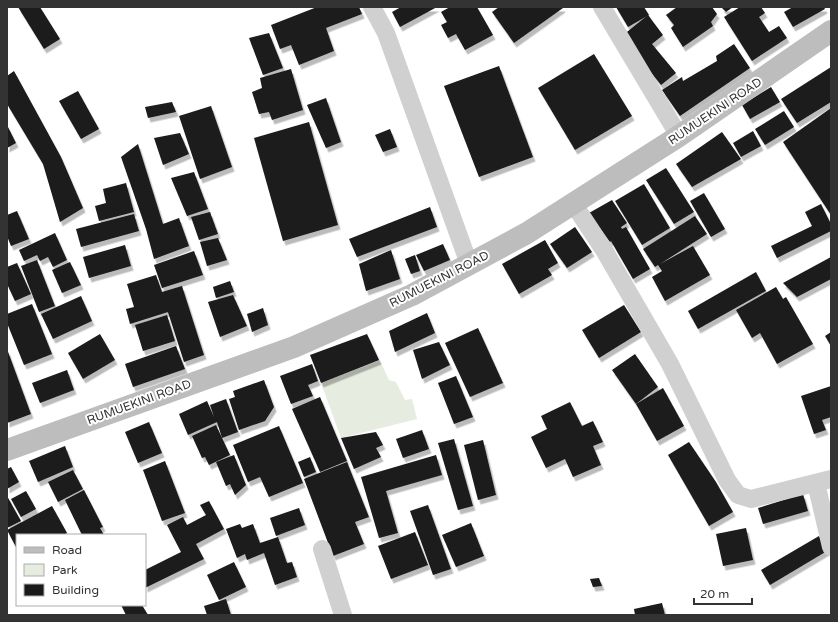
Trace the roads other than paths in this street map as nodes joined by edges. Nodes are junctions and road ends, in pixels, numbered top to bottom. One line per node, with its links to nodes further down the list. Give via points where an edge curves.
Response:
1 (372, 7): 6 (street, via 386,33)
2 (602, 7): 4 (street)
3 (830, 34): 4 (street, RUMUEKINI ROAD)
4 (679, 136): 5 (street, RUMUEKINI ROAD)
5 (573, 203): 6 (street, RUMUEKINI ROAD, via 527,233); 8 (street, via 604,250 670,364 727,480 738,495 751,499)
6 (469, 264): 7 (street, RUMUEKINI ROAD, via 412,295 294,347)
7 (7, 450)
8 (824, 481): 9 (street)
9 (831, 547)
10 (322, 549): 11 (street)
11 (343, 615)

